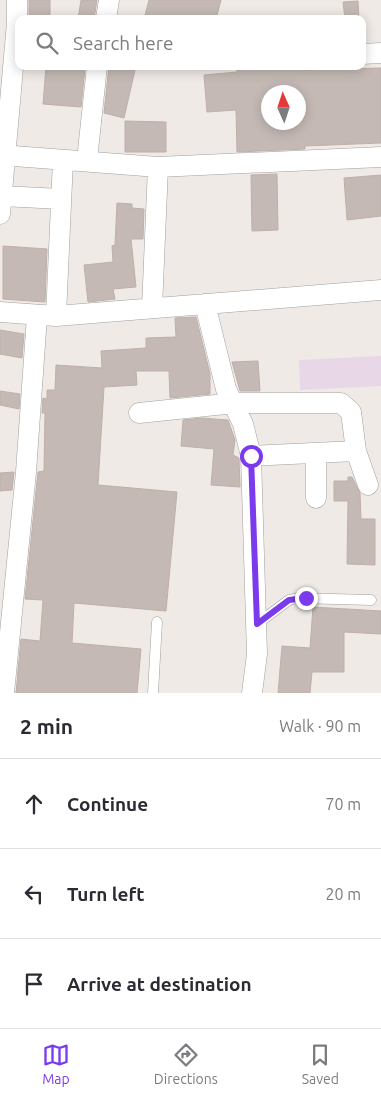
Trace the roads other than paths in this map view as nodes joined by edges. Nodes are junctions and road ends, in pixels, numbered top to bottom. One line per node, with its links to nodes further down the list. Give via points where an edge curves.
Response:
1 (16, 0): 4 (street)
2 (109, 0): 3 (street)
3 (107, 15)
4 (8, 22): 7 (street)
5 (381, 53): 6 (street)
6 (366, 54)
7 (7, 56): 9 (street)
8 (97, 70): 13 (street)
9 (6, 90): 10 (street)
10 (3, 156): 12 (street); 16 (street)
11 (381, 157): 14 (street)
12 (63, 160): 13 (street); 15 (street)
13 (87, 160): 14 (street)
14 (158, 167): 19 (street)
15 (61, 199): 16 (street); 21 (street)
16 (1, 205)
17 (381, 290): 18 (street)
18 (205, 304): 19 (street); 22 (street, via 226,389)
19 (152, 308): 21 (street)
20 (0, 312): 21 (street)
21 (46, 316): 32 (street, via 26,472)
22 (235, 403): 23 (street); 24 (street, via 341,403 351,412); 26 (street)
23 (138, 413)
24 (356, 451): 25 (street); 27 (street)
25 (316, 453): 26 (street); 28 (street)
26 (251, 456): 31 (street)
27 (368, 485)
28 (316, 498)
29 (371, 600): 31 (lane, via 297,598 289,600)
30 (157, 622): 33 (lane)
31 (257, 624): 34 (street)
32 (4, 693)
33 (152, 693)
34 (252, 693)

